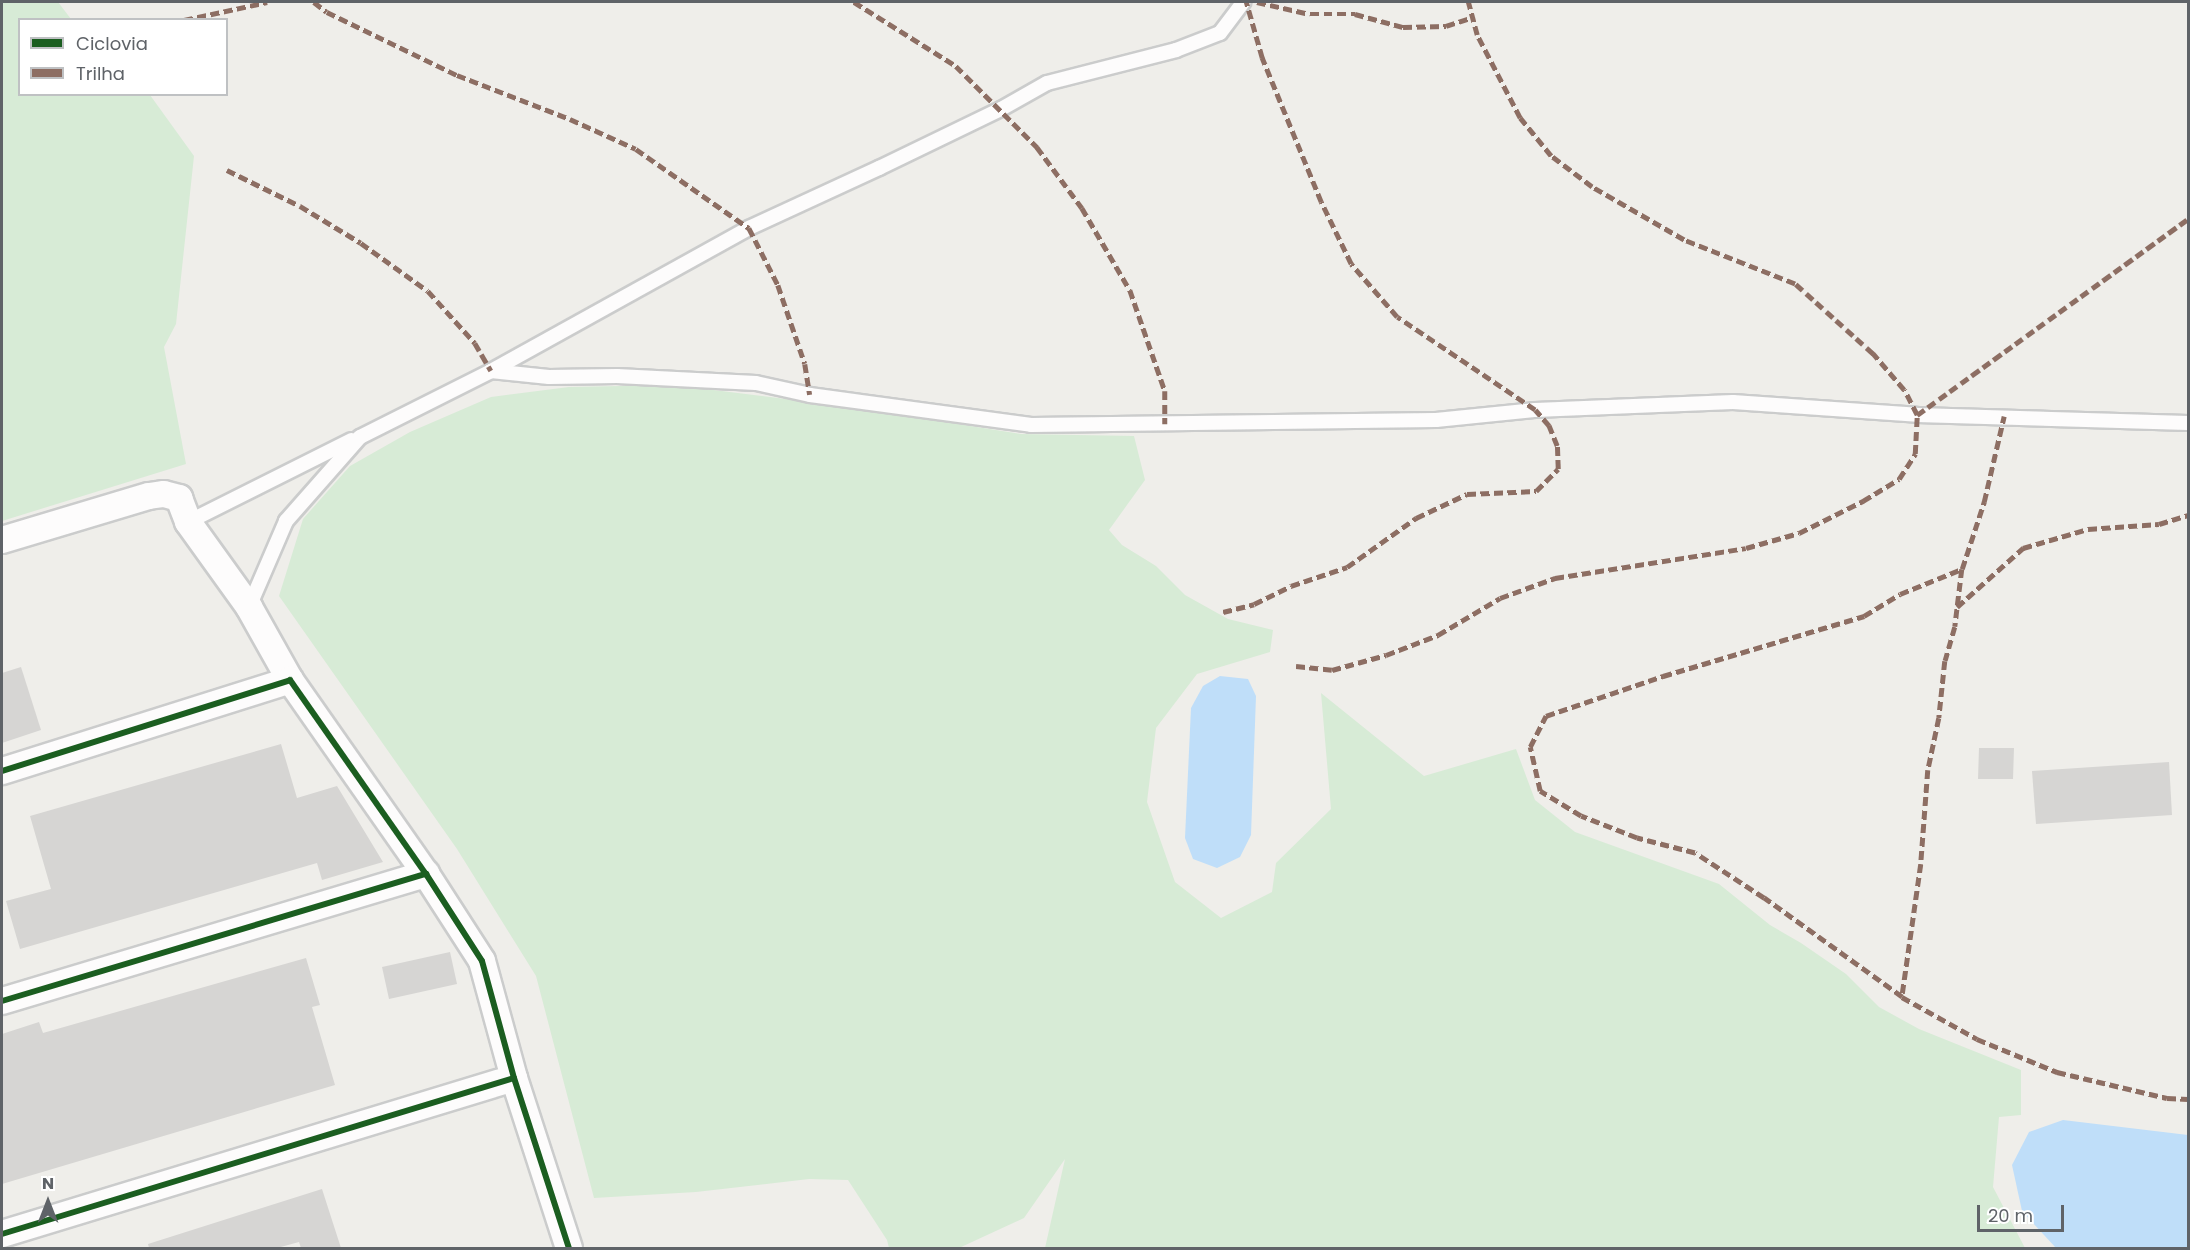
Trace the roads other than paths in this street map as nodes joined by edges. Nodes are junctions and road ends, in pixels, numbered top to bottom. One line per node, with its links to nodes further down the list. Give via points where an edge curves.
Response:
1 (1243, 2): 2 (lane, via 1220,33 1176,50 1047,83 1001,109 749,228)
2 (490, 371): 3 (lane, via 549,377 756,383 810,395 1031,425 1436,420 1535,410 1733,402 1917,415); 4 (lane)
3 (2188, 423)
4 (360, 436): 5 (lane); 7 (lane, via 286,521)
5 (188, 522): 6 (street, via 178,498 164,494); 7 (street)
6 (2, 540)
7 (249, 606): 8 (street)
8 (290, 680): 9 (street); 10 (street)
9 (2, 771)
10 (426, 874): 11 (street); 12 (street, via 482,961)
11 (2, 1001)
12 (514, 1078): 13 (street); 14 (street)
13 (2, 1234)
14 (569, 1248)

